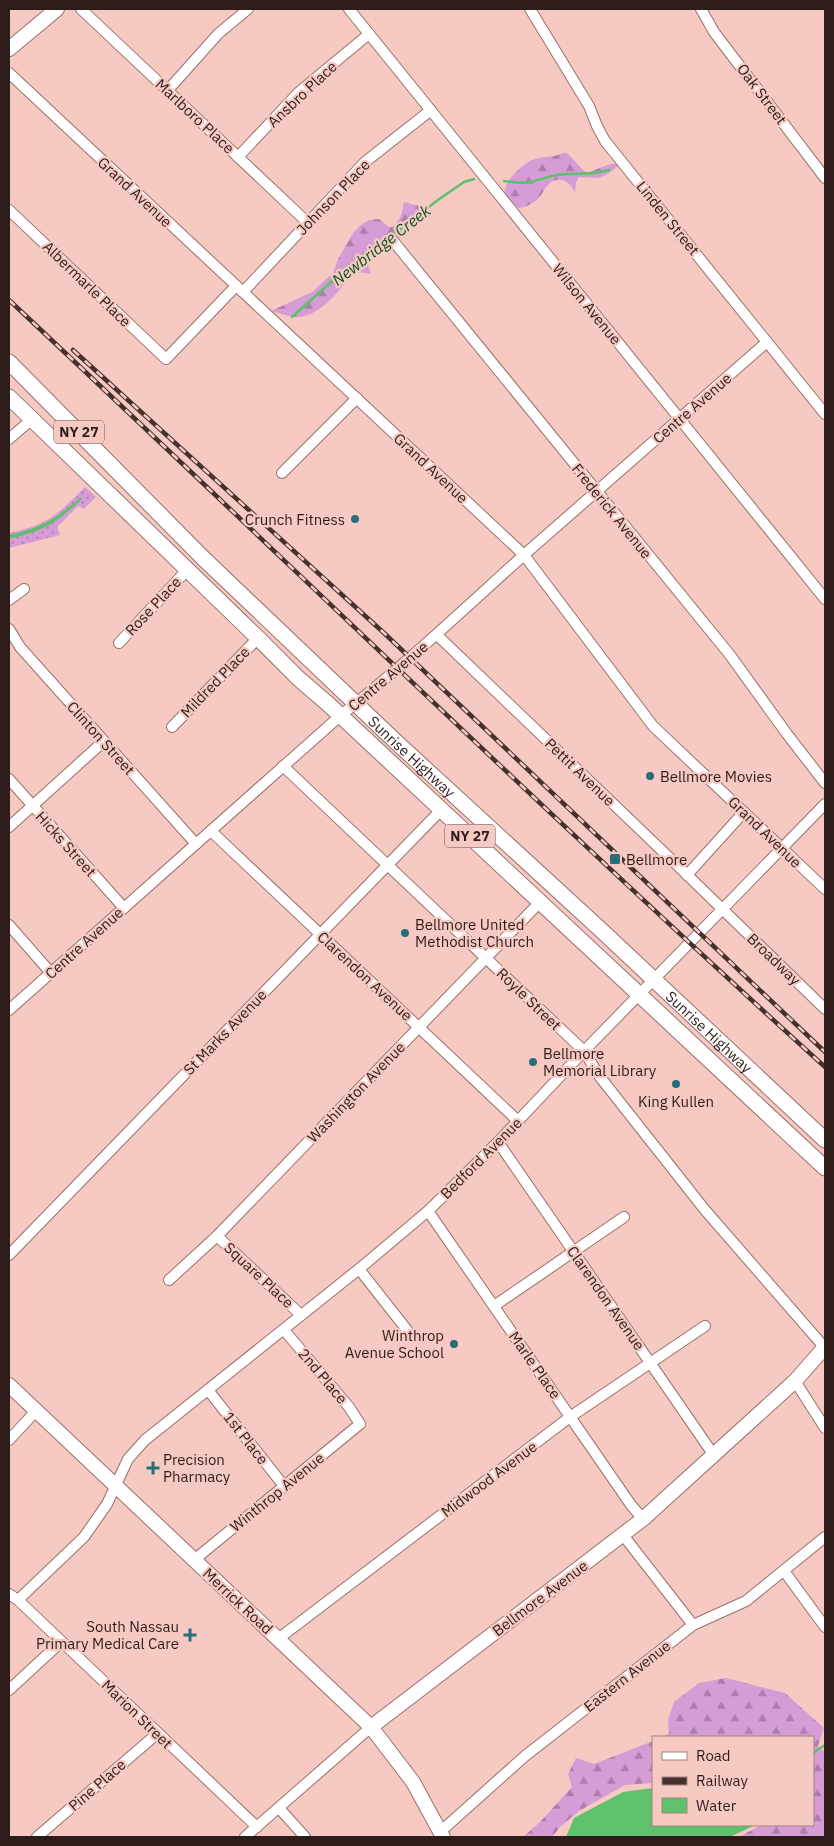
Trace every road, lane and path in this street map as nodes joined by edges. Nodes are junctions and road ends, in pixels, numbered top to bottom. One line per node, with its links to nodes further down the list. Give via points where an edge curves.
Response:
1 (57, 9): 8 (main road)
2 (81, 9): 10 (street, Marlboro Place)
3 (248, 9): 10 (street, via 218,34)
4 (349, 9): 7 (street, Wilson Avenue)
5 (530, 9): 18 (street, Linden Street, via 589,106 606,141)
6 (702, 9): 13 (street, Oak Street, via 714,32)
7 (369, 34): 11 (street, Wilson Avenue); 12 (street, Ansbro Place, via 299,92)
8 (9, 49)
9 (9, 73): 17 (street, Grand Avenue)
10 (168, 90): 12 (street, Marlboro Place)
11 (431, 110): 15 (street, Johnson Place, via 365,162); 24 (street, Wilson Avenue)
12 (238, 157): 15 (street, Marlboro Place)
13 (825, 178)
14 (9, 210): 19 (street, Albermarle Place)
15 (308, 223): 17 (street, Johnson Place)
16 (394, 242): 28 (street, Frederick Avenue)
17 (239, 289): 19 (street, Johnson Place); 22 (street, Grand Avenue)
18 (767, 342): 23 (street, Linden Street); 24 (street, Centre Avenue)
19 (166, 359)
20 (9, 362): 38 (highway, Sunrise Highway / NY 27, via 203,558)
21 (9, 397): 25 (highway, Sunrise Highway / NY 27)
22 (356, 398): 27 (street); 29 (street, Grand Avenue)
23 (825, 414)
24 (680, 419): 28 (street, Centre Avenue); 32 (street, Wilson Avenue)
25 (31, 420): 26 (street); 30 (highway, Sunrise Highway / NY 27)
26 (9, 439)
27 (282, 473)
28 (596, 492): 29 (street, Centre Avenue); 44 (street, Frederick Avenue, via 730,655)
29 (524, 555): 35 (street, Centre Avenue); 48 (street, Grand Avenue, via 653,726)
30 (187, 570): 36 (highway, Sunrise Highway / NY 27); 37 (street, Rose Place)
31 (24, 589): 33 (street)
32 (825, 599)
33 (9, 600)
34 (9, 629): 41 (street, Clinton Street, via 20,647)
35 (437, 635): 38 (street, Centre Avenue); 54 (street, Pettit Avenue)
36 (258, 638): 39 (highway, Sunrise Highway / NY 27); 40 (street, Mildred Place)
37 (119, 643)
38 (356, 703): 39 (street, Centre Avenue); 63 (highway, Sunrise Highway / NY 27)
39 (340, 716): 42 (street, Centre Avenue); 47 (highway, Sunrise Highway / NY 27)
40 (172, 727)
41 (104, 741): 46 (street); 51 (street, Clinton Street)
42 (283, 766): 50 (street, Centre Avenue); 53 (street, Royle Street)
43 (9, 779): 46 (street, Hicks Street)
44 (825, 783)
45 (825, 804): 52 (street, Bedford Avenue)
46 (32, 806): 49 (street); 57 (street, Hicks Street)
47 (442, 810): 53 (street, St Marks Avenue); 56 (highway, Sunrise Highway / NY 27)
48 (744, 812): 52 (street, Grand Avenue); 54 (street)
49 (9, 826)
50 (212, 832): 51 (street, Centre Avenue); 60 (street, Clarendon Avenue)
51 (196, 844): 57 (street, Centre Avenue)
52 (783, 849): 55 (street, Grand Avenue); 58 (street, Bedford Avenue)
53 (388, 865): 60 (street, St Marks Avenue); 61 (street, Royle Street)
54 (687, 875): 58 (street, Pettit Avenue)
55 (825, 889)
56 (540, 901): 61 (street, Washington Avenue); 64 (highway, Sunrise Highway / NY 27)
57 (124, 908): 62 (street, Centre Avenue)
58 (723, 910): 63 (street, Bedford Avenue); 65 (street, Broadway)
59 (9, 925): 62 (street)
60 (320, 934): 67 (street, Clarendon Avenue); 77 (street, St Marks Avenue)
61 (487, 958): 67 (street, Washington Avenue); 68 (street, Royle Street)
62 (51, 973): 66 (street, Centre Avenue)
63 (654, 980): 64 (street, Bedford Avenue); 70 (highway, Sunrise Highway / NY 27)
64 (640, 994): 68 (street, Bedford Avenue); 72 (highway, Sunrise Highway / NY 27)
65 (825, 1009)
66 (9, 1010)
67 (419, 1027): 69 (street, Clarendon Avenue); 75 (street, Washington Avenue)
68 (584, 1051): 69 (street, Bedford Avenue); 85 (street, Royle Street, via 600,1077 706,1210)
69 (518, 1121): 71 (street, Bedford Avenue)
70 (825, 1140)
71 (498, 1142): 73 (street, Bedford Avenue); 76 (street, Clarendon Avenue)
72 (825, 1168)
73 (428, 1211): 78 (street, Bedford Avenue); 80 (street, Marle Place)
74 (624, 1216): 76 (street)
75 (217, 1236): 79 (street, Washington Avenue); 81 (street, Square Place)
76 (573, 1251): 80 (street); 86 (street, Clarendon Avenue)
77 (9, 1255)
78 (359, 1269): 81 (street, Bedford Avenue); 84 (street)
79 (169, 1280)
80 (494, 1306): 91 (street, Marle Place)
81 (301, 1315): 83 (street, Bedford Avenue)
82 (705, 1326): 86 (street, Midwood Avenue)
83 (284, 1330): 89 (street, Bedford Avenue); 92 (street, 2nd Place)
84 (407, 1330)
85 (825, 1347): 87 (main road, Bellmore Avenue)
86 (650, 1363): 91 (street, Midwood Avenue); 95 (street, Clarendon Avenue)
87 (795, 1381): 93 (street); 95 (main road, Bellmore Avenue)
88 (9, 1385): 90 (main road, Merrick Road)
89 (208, 1390): 96 (street, Bedford Avenue, via 144,1440 128,1459); 97 (street, 1st Place)
90 (36, 1411): 94 (street); 96 (main road, Merrick Road)
91 (570, 1417): 98 (street, Marle Place); 106 (street, Midwood Avenue)
92 (360, 1424): 97 (street, Winthrop Avenue)
93 (825, 1428)
94 (9, 1440)
95 (714, 1454): 98 (main road, Bellmore Avenue)
96 (115, 1485): 101 (main road, Merrick Road); 103 (street, Bedford Avenue, via 107,1504 84,1537)
97 (284, 1486): 101 (street, Winthrop Avenue)
98 (643, 1519): 99 (main road, Bellmore Avenue)
99 (622, 1535): 104 (street); 109 (main road, Bellmore Avenue)
100 (825, 1537): 102 (street, Eastern Avenue)
101 (194, 1560): 106 (main road, Merrick Road)
102 (784, 1571): 104 (street, Eastern Avenue, via 746,1601); 105 (street)
103 (13, 1597): 107 (street, Marion Street)
104 (693, 1625): 113 (street, Eastern Avenue, via 524,1756)
105 (825, 1627)
106 (278, 1639): 109 (main road, Merrick Road)
107 (62, 1642): 108 (street); 110 (street, Marion Street)
108 (9, 1690)
109 (371, 1727): 111 (street, Bellmore Avenue); 113 (main road, Merrick Road, via 409,1775)
110 (158, 1733): 112 (street, Marion Street); 114 (street, Pine Place)
111 (279, 1808): 112 (street, Bellmore Avenue); 116 (street)
112 (257, 1827): 115 (street, Bellmore Avenue)
113 (441, 1834)
114 (37, 1837)
115 (245, 1837)
116 (305, 1837)

